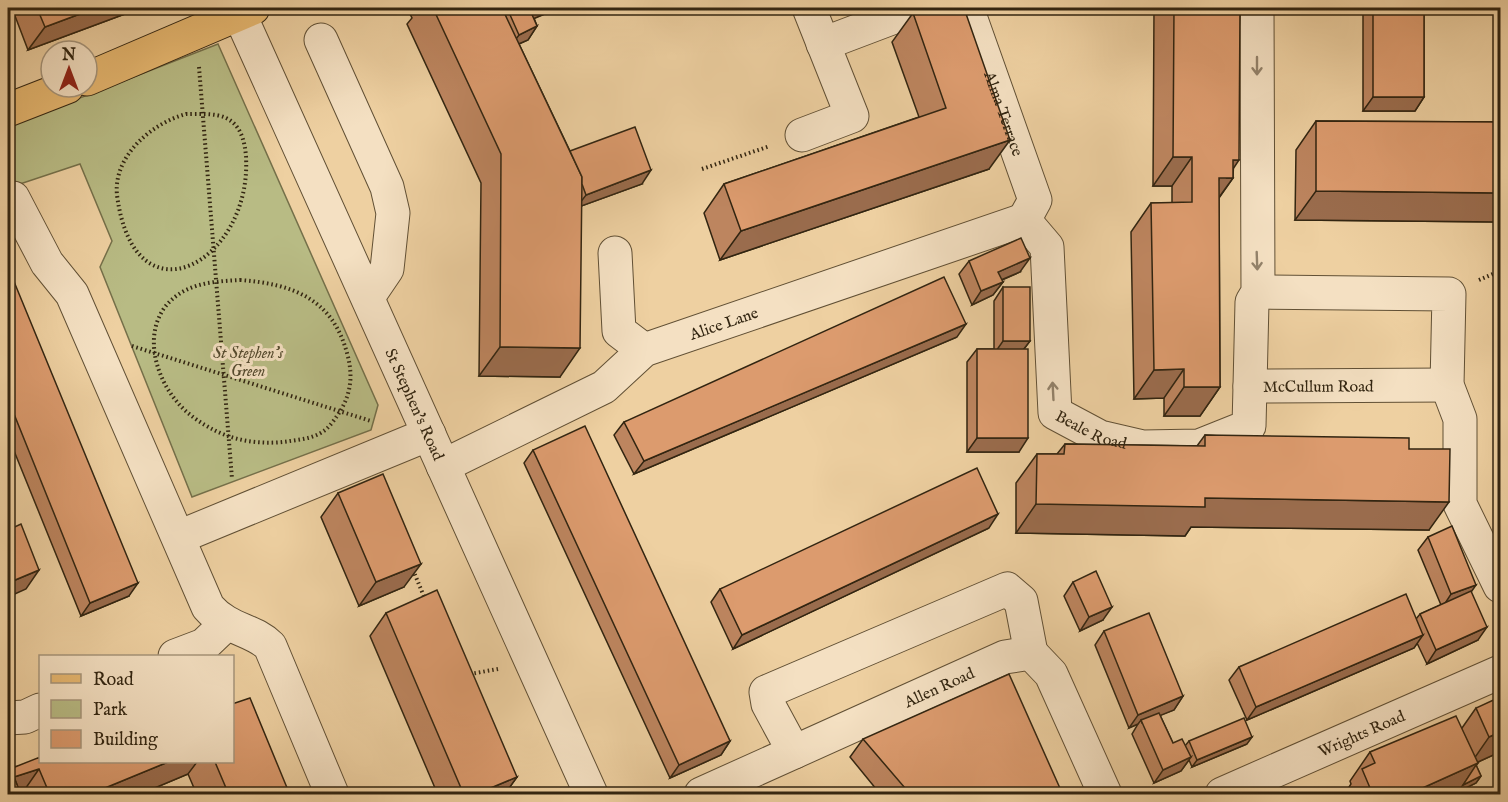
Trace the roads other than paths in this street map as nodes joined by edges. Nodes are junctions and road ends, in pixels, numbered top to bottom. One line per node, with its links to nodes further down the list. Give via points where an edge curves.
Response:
1 (809, 8): 7 (street)
2 (918, 8): 7 (street)
3 (967, 8): 13 (street, Alma Terrace, via 1035,200)
4 (1257, 8): 15 (street, McCullum Road, one-way to 15)
5 (246, 10): 8 (main road); 16 (street, St Stephen's Road)
6 (321, 40): 16 (street, via 387,187 393,213 387,269)
7 (823, 44): 11 (street, via 852,116)
8 (99, 74)
9 (39, 98): 10 (main road)
10 (8, 110)
11 (802, 135)
12 (13, 198): 22 (street, via 47,263 72,294)
13 (1024, 220): 17 (street, Alice Lane); 19 (street, Beale Road, one-way to 13, via 1249,426 1199,446 1143,447 1100,437 1055,413 1047,247)
14 (615, 254): 17 (street, via 619,332)
15 (1258, 292): 18 (street, via 1449,294); 19 (street, McCullum Road, via 1252,302)
16 (368, 297): 20 (street, St Stephen's Road)
17 (644, 350): 21 (street, Alice Lane, via 604,387)
18 (1447, 385): 19 (street, McCullum Road); 23 (street, via 1460,419 1460,504)
19 (1250, 386)
20 (429, 434): 21 (street, St Stephen's Road); 22 (street)
21 (443, 466): 33 (street, St Stephen's Road)
22 (179, 537): 24 (street, via 208,607)
23 (1500, 586)
24 (226, 624): 26 (street, via 204,645); 32 (street, via 263,639 270,646)
25 (1031, 653): 30 (street, Allen Road, via 1005,657); 30 (street, via 1021,602 1007,589 766,692 768,704); 35 (street, via 1051,674)
26 (179, 655)
27 (1500, 672): 31 (street, Wrights Road)
28 (39, 710): 29 (street, via 25,717)
29 (8, 718)
30 (794, 752): 34 (street, Allen Road)
31 (1281, 784): 36 (street, Wrights Road)
32 (332, 795)
33 (591, 795)
34 (701, 795)
35 (1105, 795)
36 (1222, 795)

